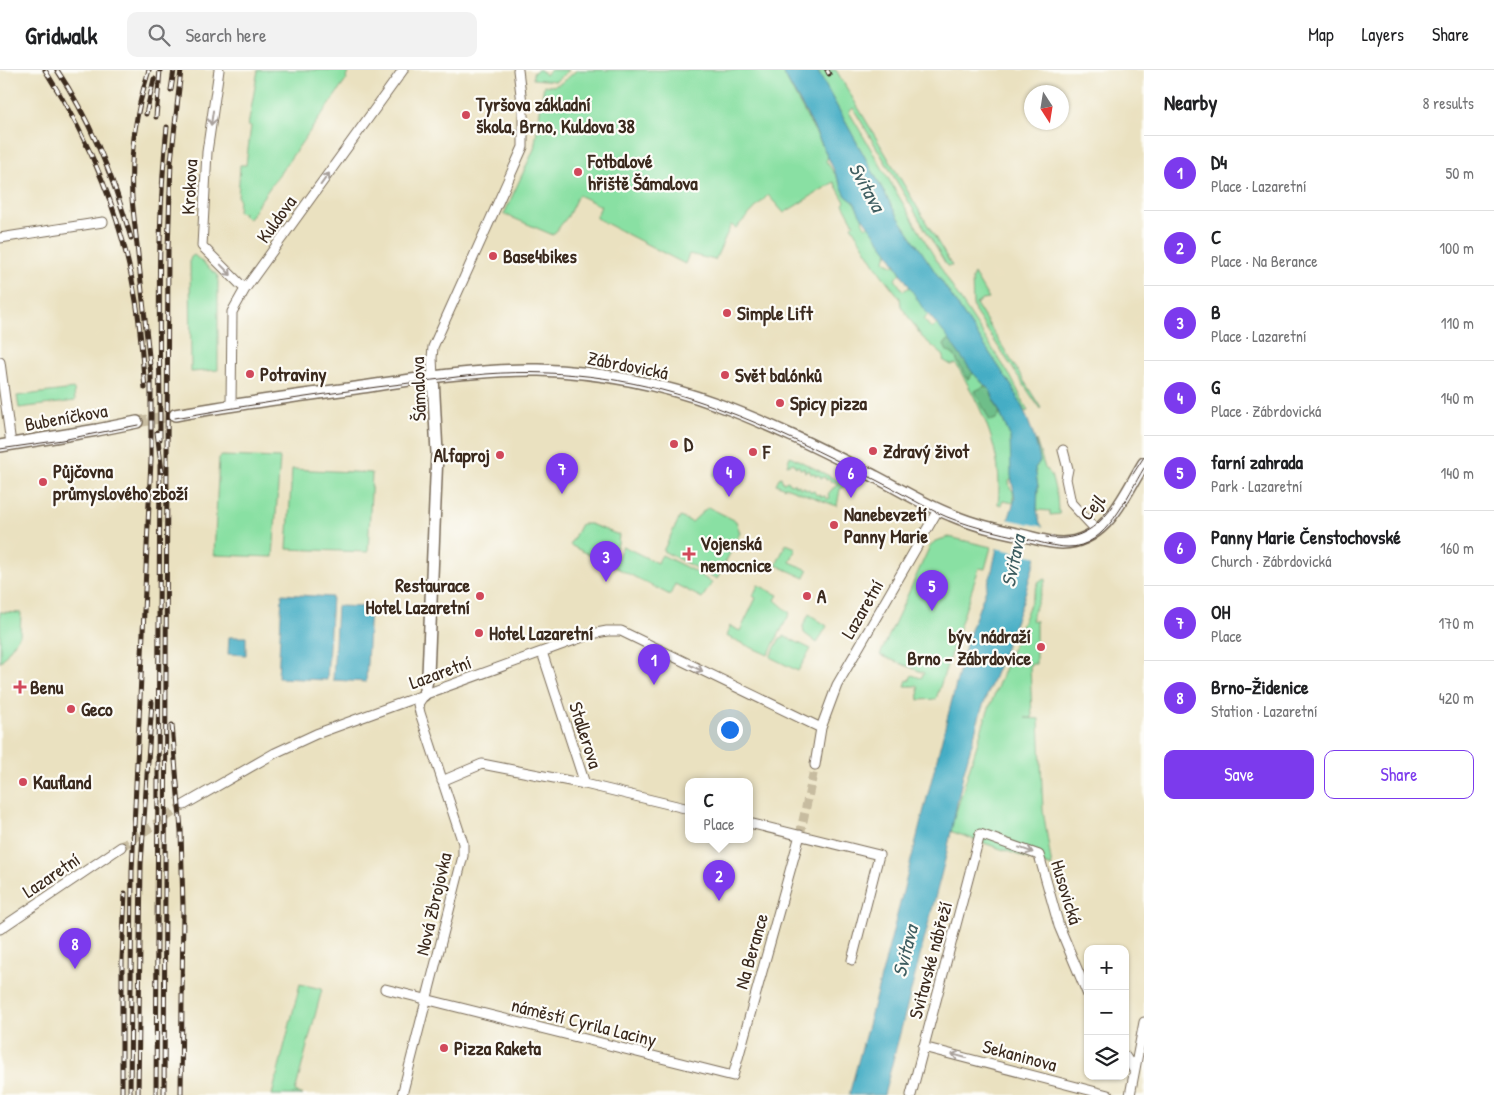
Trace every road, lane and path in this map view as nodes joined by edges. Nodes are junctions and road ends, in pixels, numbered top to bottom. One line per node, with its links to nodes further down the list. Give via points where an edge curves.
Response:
1 (218, 70): 7 (street, Krokova, one-way to 7, via 208,152 202,246)
2 (403, 70): 7 (street, Kuldova, one-way to 2)
3 (529, 70): 4 (street)
4 (518, 72): 9 (street, Šámalova, via 523,147 434,347)
5 (103, 222): 6 (street)
6 (0, 238)
7 (245, 290): 10 (street, Kuldova, via 232,312)
8 (0, 362): 13 (street)
9 (433, 376): 10 (street, Zábrdovická); 16 (street, Zábrdovická, via 514,370 557,371 667,389 717,404 789,434); 20 (street, Šámalova, via 437,453 428,675)
10 (231, 405): 11 (street, Zábrdovická)
11 (175, 415)
12 (138, 422): 13 (street, Bubeníčkova)
13 (6, 445)
14 (1063, 450): 17 (street, via 1071,503)
15 (1144, 463): 17 (street, Cejl, via 1112,515)
16 (938, 510): 18 (street, Zábrdovická, via 995,530); 21 (street, Lazaretní, via 837,685)
17 (1098, 531): 18 (street, Cejl, via 1073,542)
18 (1048, 541)
19 (542, 652): 20 (street, Lazaretní); 21 (street, Lazaretní, one-way to 21, via 591,634 621,631); 24 (street, Stallerova)
20 (424, 695): 23 (street, Nová Zbrojovka, via 418,704); 25 (street, Lazaretní, via 293,744)
21 (820, 728): 22 (street, Lazaretní)
22 (815, 765)
23 (442, 781): 24 (street, via 482,764); 35 (street, Nová Zbrojovka, via 463,843 463,856)
24 (585, 784): 26 (street, Stallerova)
25 (184, 805)
26 (685, 808)
27 (753, 824): 29 (street)
28 (980, 834): 34 (street, Husovická, one-way to 34, via 1039,855 1059,926); 37 (street, Svitavské nábřeží)
29 (800, 835): 32 (street, via 879,855); 40 (street, Na Berance)
30 (120, 848): 31 (street, Lazaretní)
31 (0, 929)
32 (852, 960)
33 (385, 989): 35 (street, náměstí Cyrila Laciny)
34 (1086, 990)
35 (426, 999): 40 (street, náměstí Cyrila Laciny); 41 (street, Nová Zbrojovka)
36 (1144, 1022): 39 (street)
37 (923, 1047): 42 (street, Svitavské nábřeží); 43 (street, Sekaninova, one-way to 37)
38 (1129, 1062): 39 (street)
39 (1134, 1070): 44 (street)
40 (733, 1076)
41 (402, 1095)
42 (911, 1095)
43 (1108, 1095)
44 (1130, 1095)

